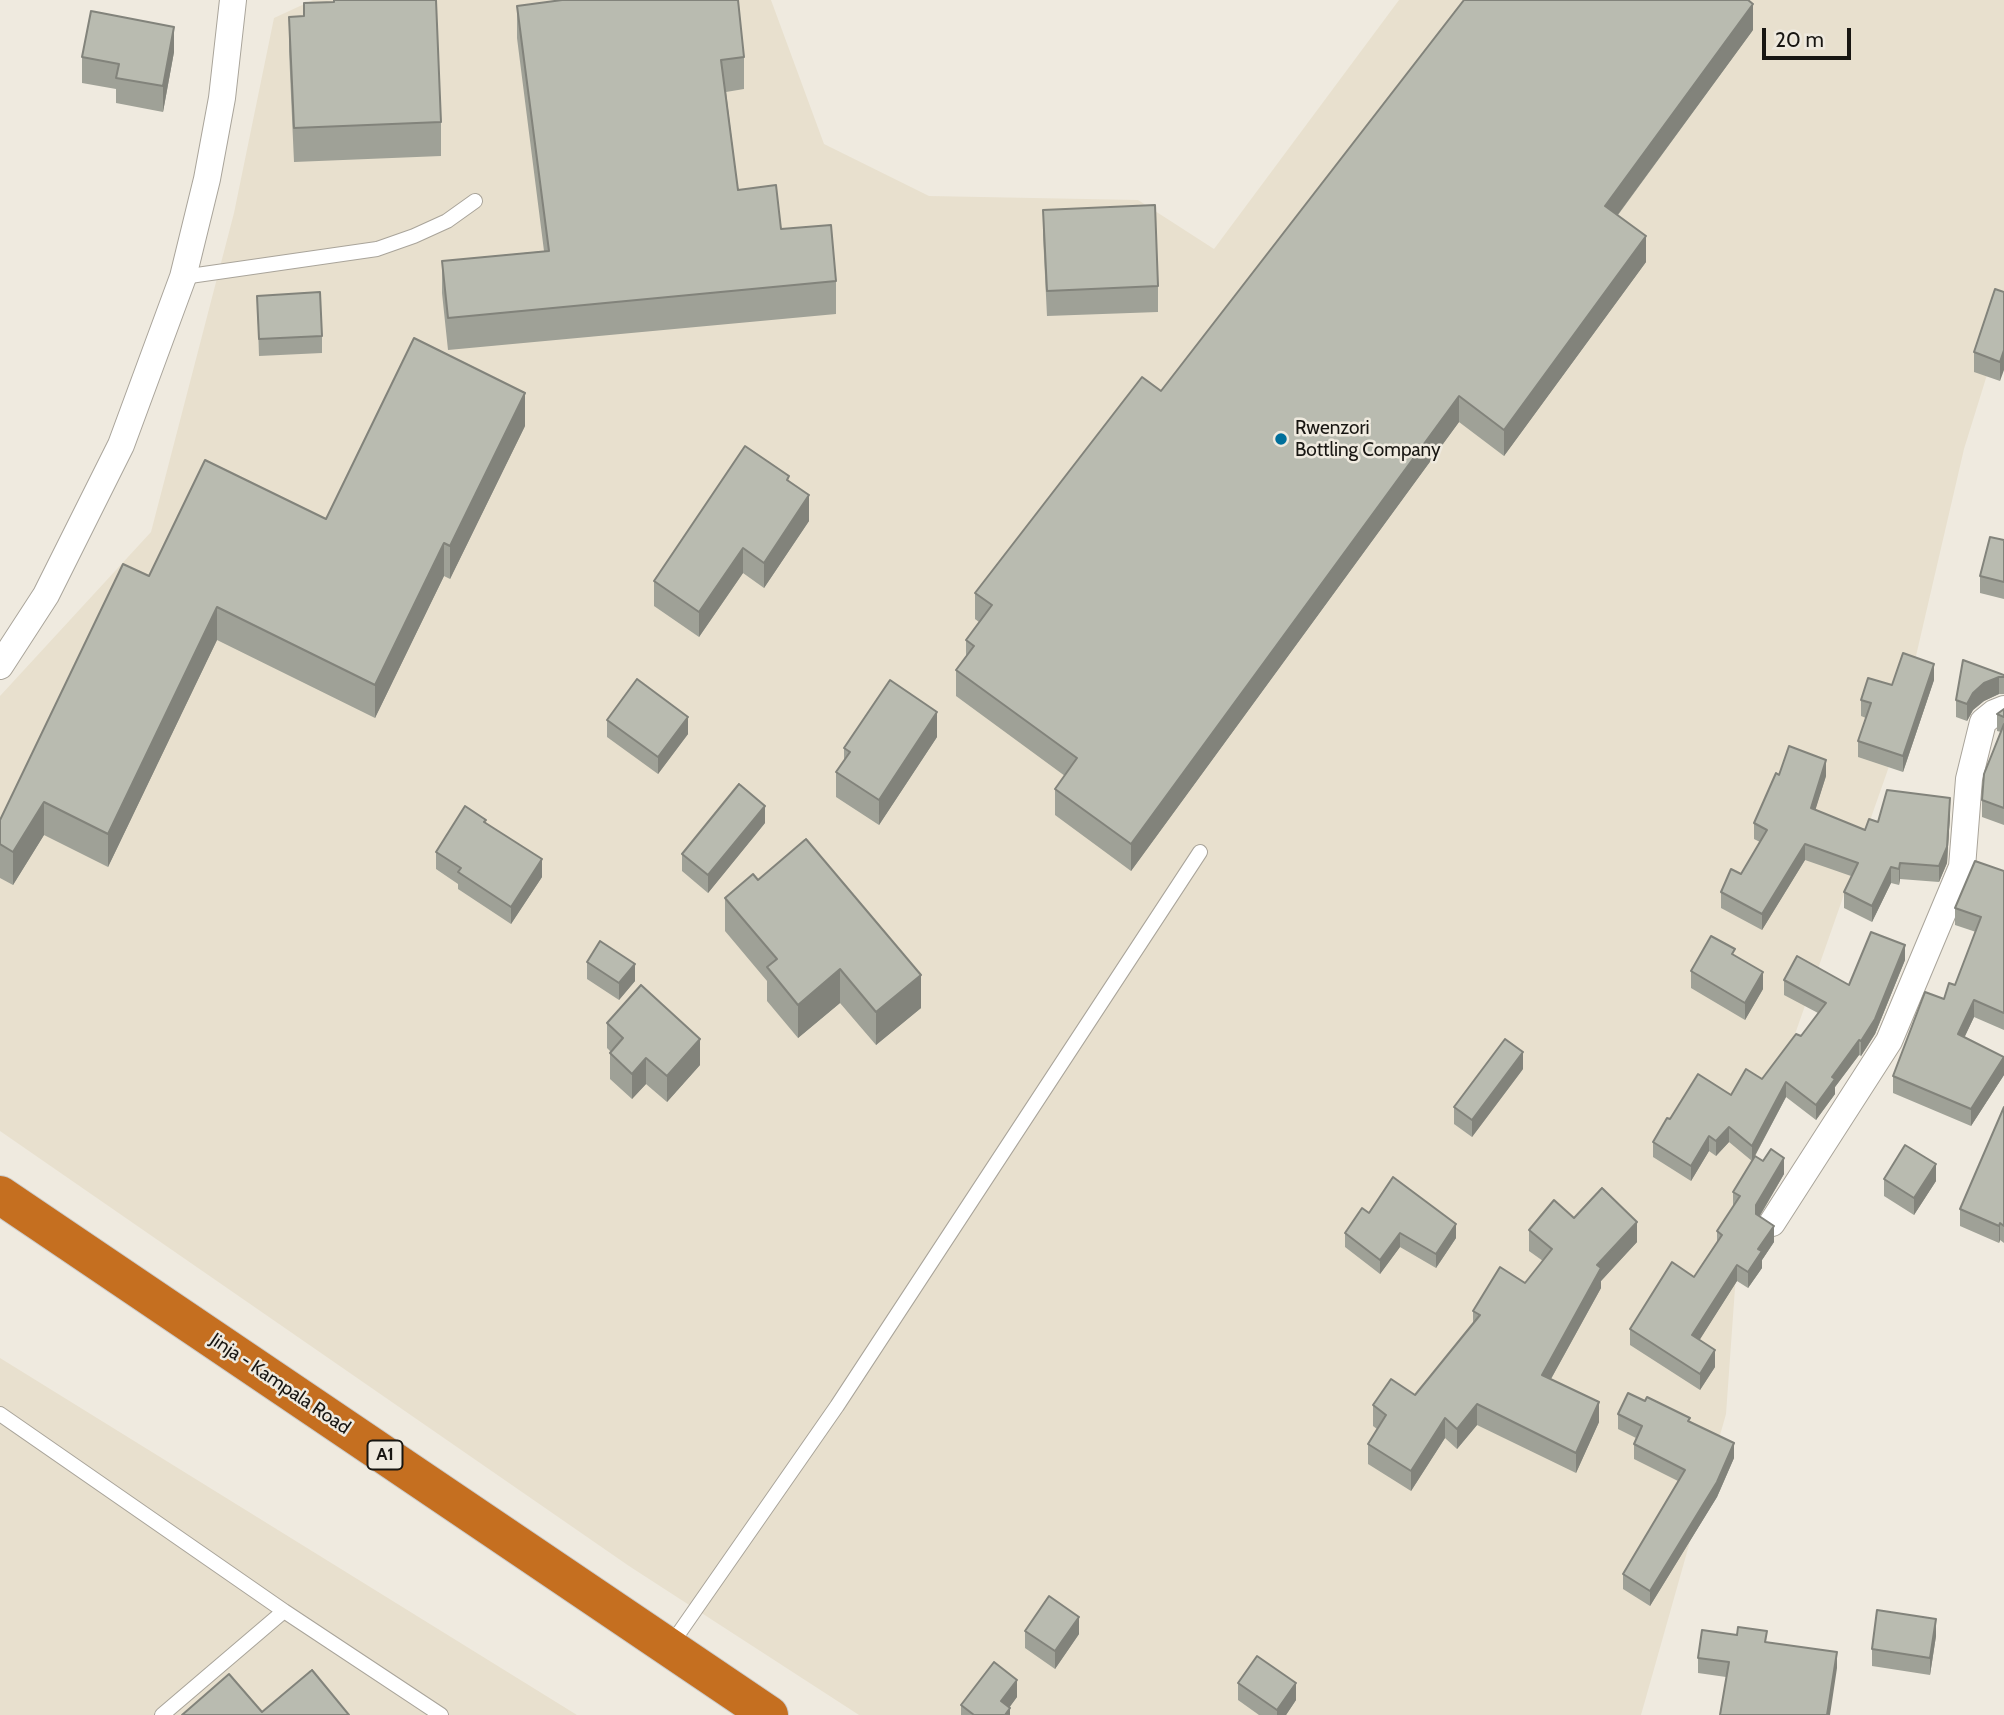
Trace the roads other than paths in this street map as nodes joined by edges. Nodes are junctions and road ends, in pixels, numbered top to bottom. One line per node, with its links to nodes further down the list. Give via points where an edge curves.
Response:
1 (233, 0): 3 (street, via 222,98)
2 (475, 201): 3 (lane, via 447,221 377,249)
3 (183, 277): 4 (street, via 117,455 46,595)
4 (0, 666)
5 (2004, 709): 8 (street, via 1983,722 1969,779 1962,867 1889,1041)
6 (1200, 852): 11 (lane, via 837,1406)
7 (0, 1195): 11 (highway, Jinja - Kampala Road / A1)
8 (1772, 1223)
9 (0, 1414): 10 (lane)
10 (284, 1611): 12 (lane); 13 (lane)
11 (669, 1647): 14 (highway, Jinja - Kampala Road / A1)
12 (162, 1715)
13 (441, 1715)
14 (769, 1715)

